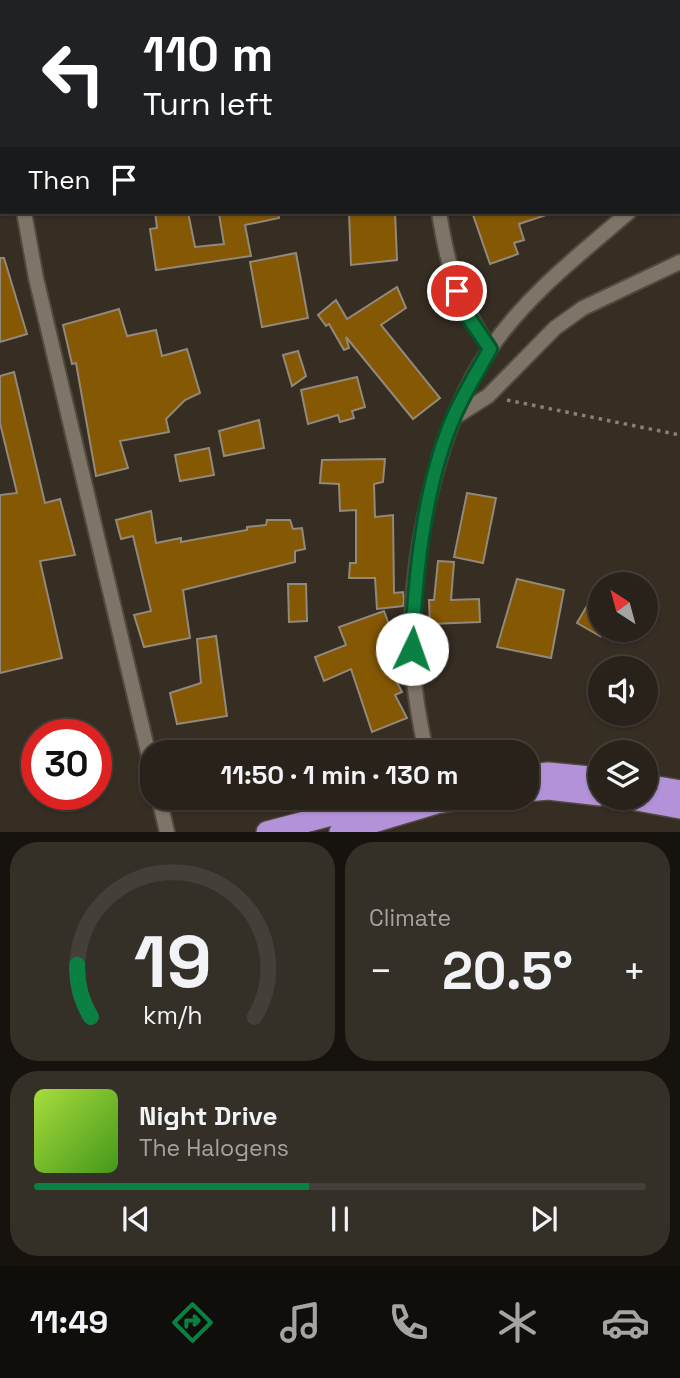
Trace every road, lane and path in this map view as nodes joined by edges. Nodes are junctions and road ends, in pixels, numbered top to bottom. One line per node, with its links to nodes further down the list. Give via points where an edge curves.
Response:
1 (24, 214): 9 (street)
2 (439, 214): 5 (street, via 463,309)
3 (627, 214): 5 (street, via 553,277)
4 (680, 262): 6 (street, via 583,308 555,328)
5 (490, 349): 7 (street)
6 (488, 396): 7 (street); 8 (path)
7 (454, 417): 10 (street, via 416,563 412,649)
8 (680, 435)
9 (145, 740)
10 (424, 740)
11 (539, 774): 12 (highway)
12 (588, 777)
13 (658, 787): 15 (highway)
14 (539, 790): 16 (highway)
15 (680, 791)
16 (588, 794)
17 (658, 804): 18 (highway)
18 (680, 808)
19 (162, 810): 23 (street)
20 (350, 810): 24 (highway)
21 (412, 810): 22 (highway)
22 (355, 830)
23 (167, 832)
24 (267, 832)

